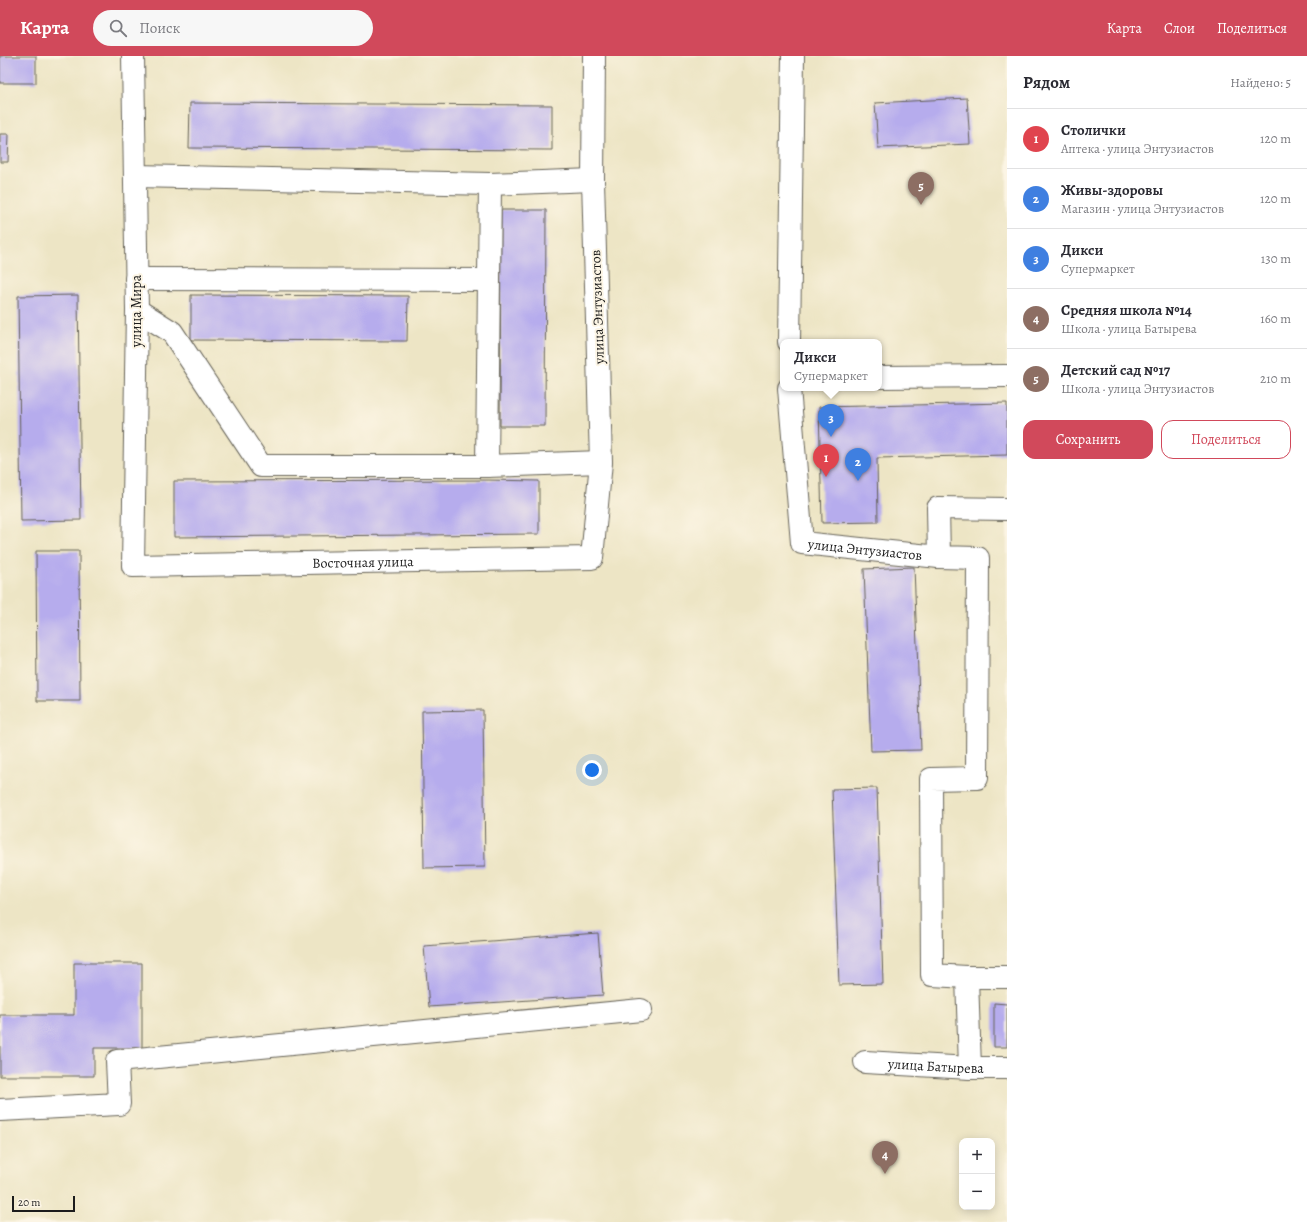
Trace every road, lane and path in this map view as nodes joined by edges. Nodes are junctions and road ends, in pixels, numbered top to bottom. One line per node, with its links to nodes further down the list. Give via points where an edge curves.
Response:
1 (133, 56): 4 (street, улица Мира)
2 (594, 56): 5 (street, улица Энтузиастов)
3 (793, 56): 10 (street)
4 (135, 176): 6 (street); 7 (street, улица Мира)
5 (594, 180): 6 (street); 14 (street, улица Энтузиастов)
6 (490, 184): 8 (street)
7 (136, 279): 8 (street); 9 (street, улица Мира)
8 (489, 280): 15 (street)
9 (137, 310): 15 (street, via 172,332 261,466); 19 (street, улица Мира)
10 (789, 339)
11 (1007, 376): 12 (street)
12 (882, 377)
13 (789, 391): 17 (street, улица Энтузиастов, via 802,543)
14 (601, 462): 15 (street); 18 (street, улица Энтузиастов)
15 (487, 466)
16 (1007, 509): 17 (street, via 938,508)
17 (939, 557): 20 (street, via 978,558 977,778 930,780 932,975)
18 (592, 558): 19 (street, Восточная улица)
19 (134, 566)
20 (967, 977): 21 (street); 24 (street)
21 (1007, 978)
22 (641, 1010): 26 (street, via 116,1061 119,1104)
23 (865, 1062): 24 (street, улица Батырева)
24 (970, 1068): 25 (street, улица Батырева)
25 (1007, 1068)
26 (0, 1110)

